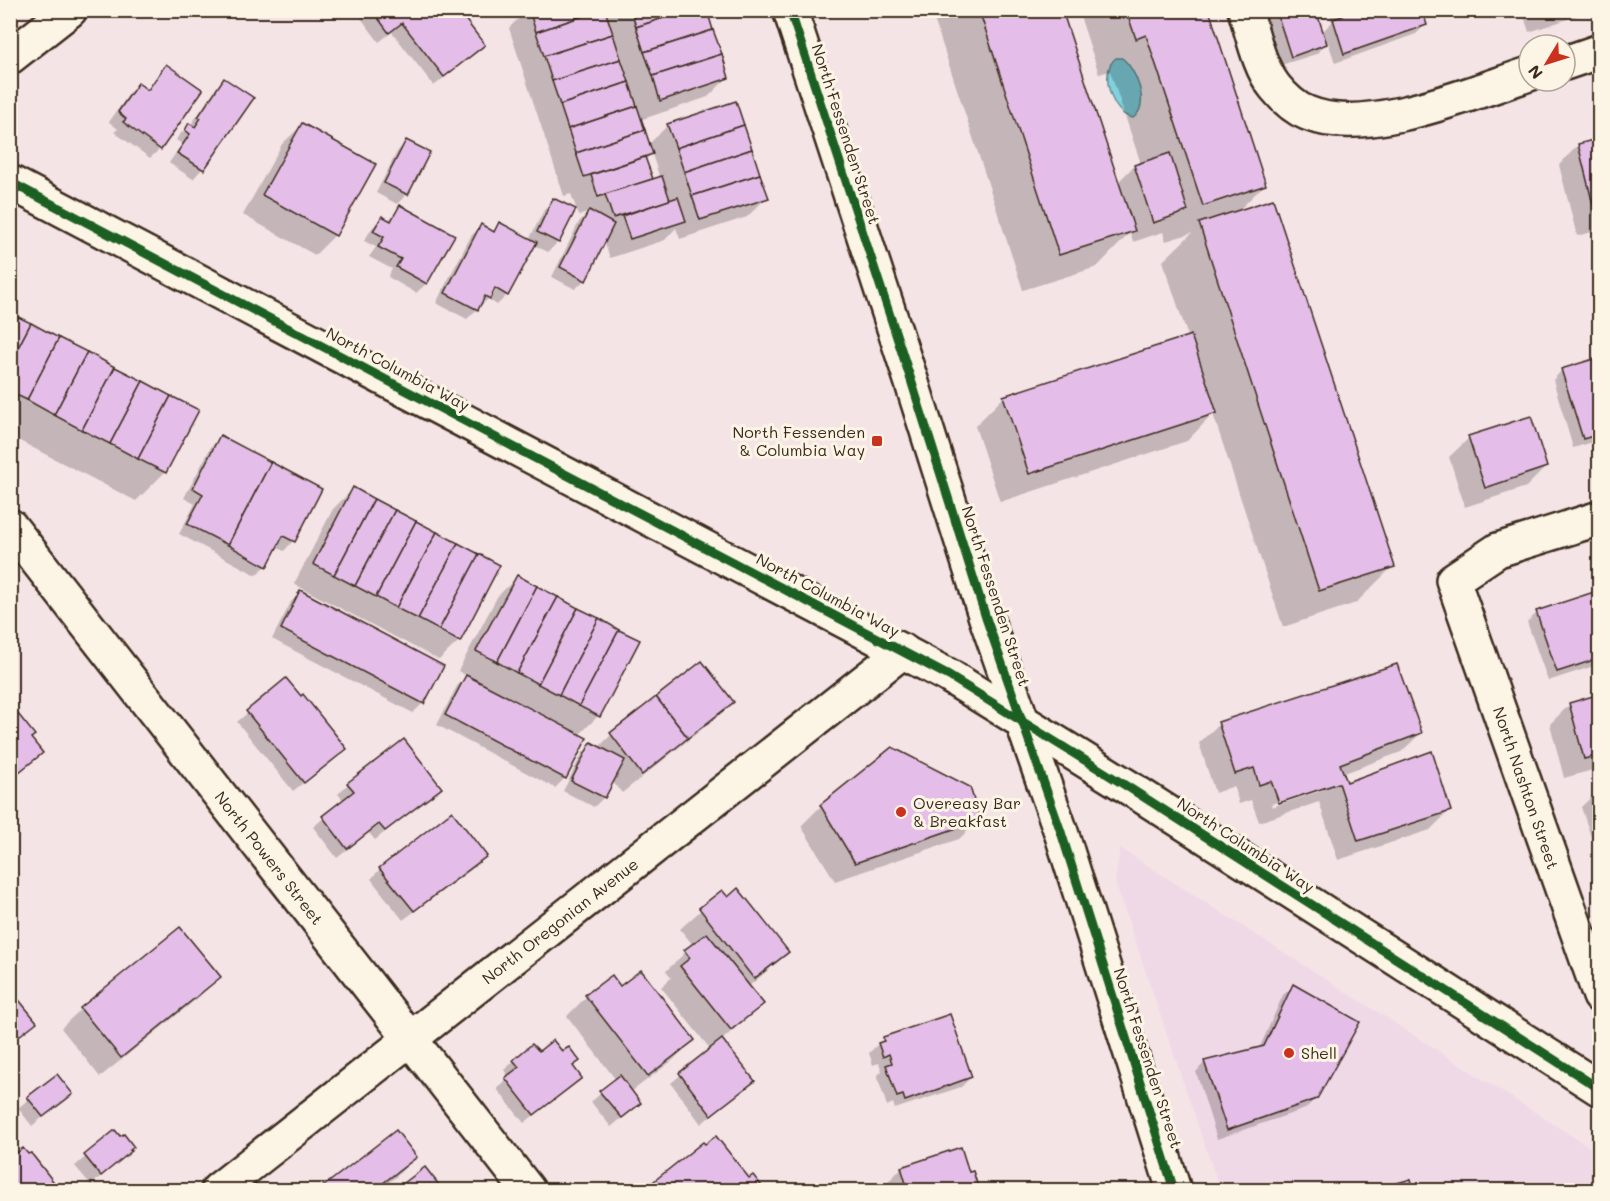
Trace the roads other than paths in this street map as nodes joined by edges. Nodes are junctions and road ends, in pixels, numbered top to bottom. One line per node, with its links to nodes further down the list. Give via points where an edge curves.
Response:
1 (70, 10): 5 (street)
2 (790, 10): 12 (street, North Fessenden Street)
3 (1245, 10): 7 (street, via 1273,85 1307,114 1363,121 1399,116)
4 (1599, 51): 6 (street)
5 (10, 57)
6 (1577, 59)
7 (1517, 78)
8 (10, 182): 11 (street, North Columbia Way)
9 (1599, 518): 13 (street, North Nashton Street, via 1498,550 1453,580)
10 (10, 526): 14 (street, North Powers Street)
11 (903, 651): 12 (street, North Columbia Way); 14 (street, North Oregonian Avenue)
12 (1023, 722): 15 (street, North Columbia Way); 18 (street, North Fessenden Street)
13 (1599, 996)
14 (410, 1040): 16 (street, North Oregonian Avenue); 17 (street, North Powers Street)
15 (1599, 1089)
16 (218, 1191)
17 (528, 1191)
18 (1174, 1191)

